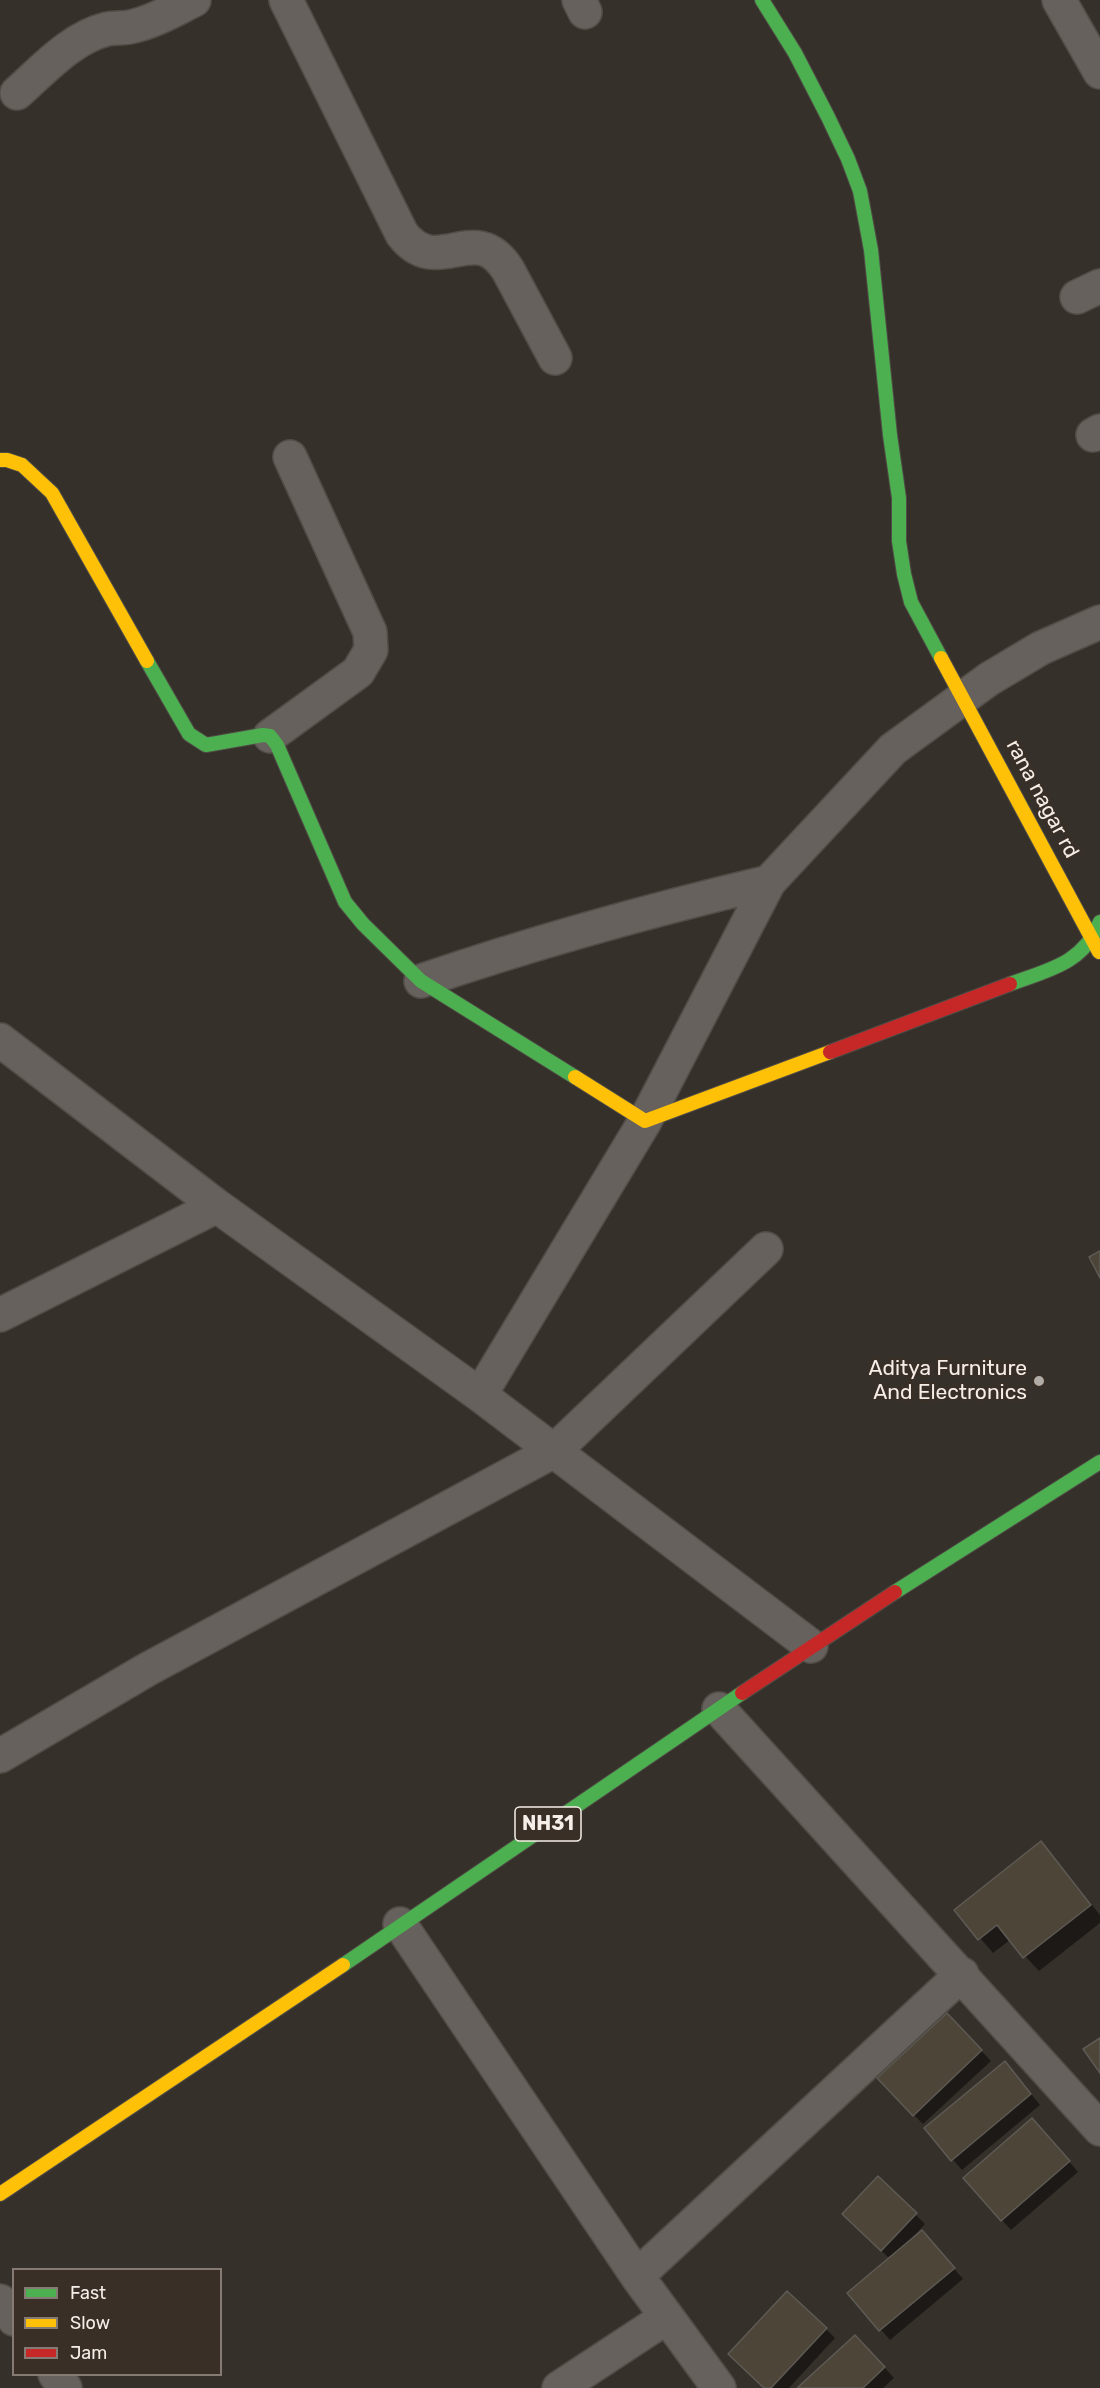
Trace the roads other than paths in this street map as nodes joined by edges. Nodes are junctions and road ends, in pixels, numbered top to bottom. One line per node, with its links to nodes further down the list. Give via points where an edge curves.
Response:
1 (194, 0): 6 (street, via 157,19 132,27 106,29 85,39 66,49)
2 (286, 0): 7 (street, via 402,234 424,252 482,247 493,251 508,270)
3 (762, 0): 11 (main road, rana nagar rd, via 795,52 860,191 871,250 899,498 903,574 911,602)
4 (1059, 0): 5 (street)
5 (1100, 72)
6 (17, 93)
7 (555, 358)
8 (290, 457): 12 (street, via 370,632 372,650 358,672)
9 (0, 460): 12 (main road, via 6,459 34,473 52,493 189,734 206,745 254,735)
10 (1100, 622): 11 (street, via 1041,648)
11 (963, 696): 13 (street, via 893,749); 15 (main road, rana nagar rd)
12 (270, 736): 17 (main road, via 345,903)
13 (769, 882): 17 (street, via 527,946); 19 (street)
14 (1100, 922): 15 (main road)
15 (1093, 940): 16 (main road, rana nagar rd); 19 (main road, via 1081,954 1063,964)
16 (1100, 955)
17 (421, 981): 19 (main road)
18 (0, 1040): 20 (street)
19 (645, 1121): 23 (street)
20 (217, 1206): 22 (street); 23 (street)
21 (766, 1249): 24 (street)
22 (0, 1315)
23 (480, 1395): 24 (street)
24 (554, 1451): 26 (street); 28 (street, via 148,1669)
25 (1100, 1462): 26 (main road, NH31)
26 (811, 1646): 27 (main road, NH31)
27 (719, 1708): 29 (main road, NH31); 30 (street)
28 (0, 1756)
29 (400, 1924): 32 (main road, NH31); 33 (street)
30 (962, 1974): 31 (street); 33 (street)
31 (1100, 2129)
32 (0, 2194)
33 (637, 2276): 36 (street)
34 (0, 2301): 35 (street)
35 (12, 2316)
36 (667, 2317): 37 (street); 38 (street)
37 (559, 2388)
38 (719, 2388)

